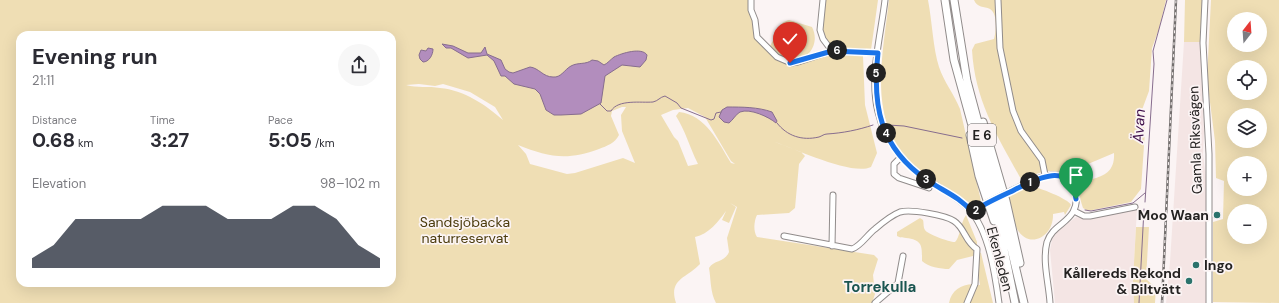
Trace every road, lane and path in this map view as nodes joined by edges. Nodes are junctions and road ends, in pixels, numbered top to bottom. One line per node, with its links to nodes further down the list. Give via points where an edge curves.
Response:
1 (751, 0): 8 (street, via 757,37 782,60 798,62)
2 (823, 0): 8 (street, via 820,30)
3 (885, 0): 9 (street, Ekenleden)
4 (945, 0): 23 (highway, E 6, via 962,93 998,220)
5 (954, 0): 24 (highway, E 6, via 967,81 991,147 1006,201 1019,257)
6 (998, 0): 11 (street, via 1000,48 1013,110 1021,131 1042,160)
7 (1206, 0): 26 (street, Gamla Riksvägen, via 1203,43 1209,154)
8 (832, 51): 9 (street)
9 (878, 53): 10 (street, Ekenleden, via 875,88 878,111 889,139)
10 (901, 157): 12 (street, via 894,164 894,174); 15 (street, Ekenleden, via 916,172 958,199)
11 (1045, 176): 15 (street, bridge); 16 (street, via 1059,176 1069,181 1076,195)
12 (929, 188)
13 (833, 195): 18 (street)
14 (1135, 207): 16 (street, via 1090,216)
15 (972, 212): 22 (street, Ekenleden, via 986,240)
16 (1074, 212): 25 (street, via 1054,229 1046,246)
17 (784, 236): 18 (street)
18 (832, 246): 21 (street, via 855,248 878,226 903,211 930,213 947,218 957,223 970,245 977,249 975,284)
19 (902, 256): 20 (street, via 898,283)
20 (875, 303)
21 (968, 303)
22 (999, 303)
23 (1015, 303)
24 (1024, 303)
25 (1050, 303)
26 (1209, 303)

